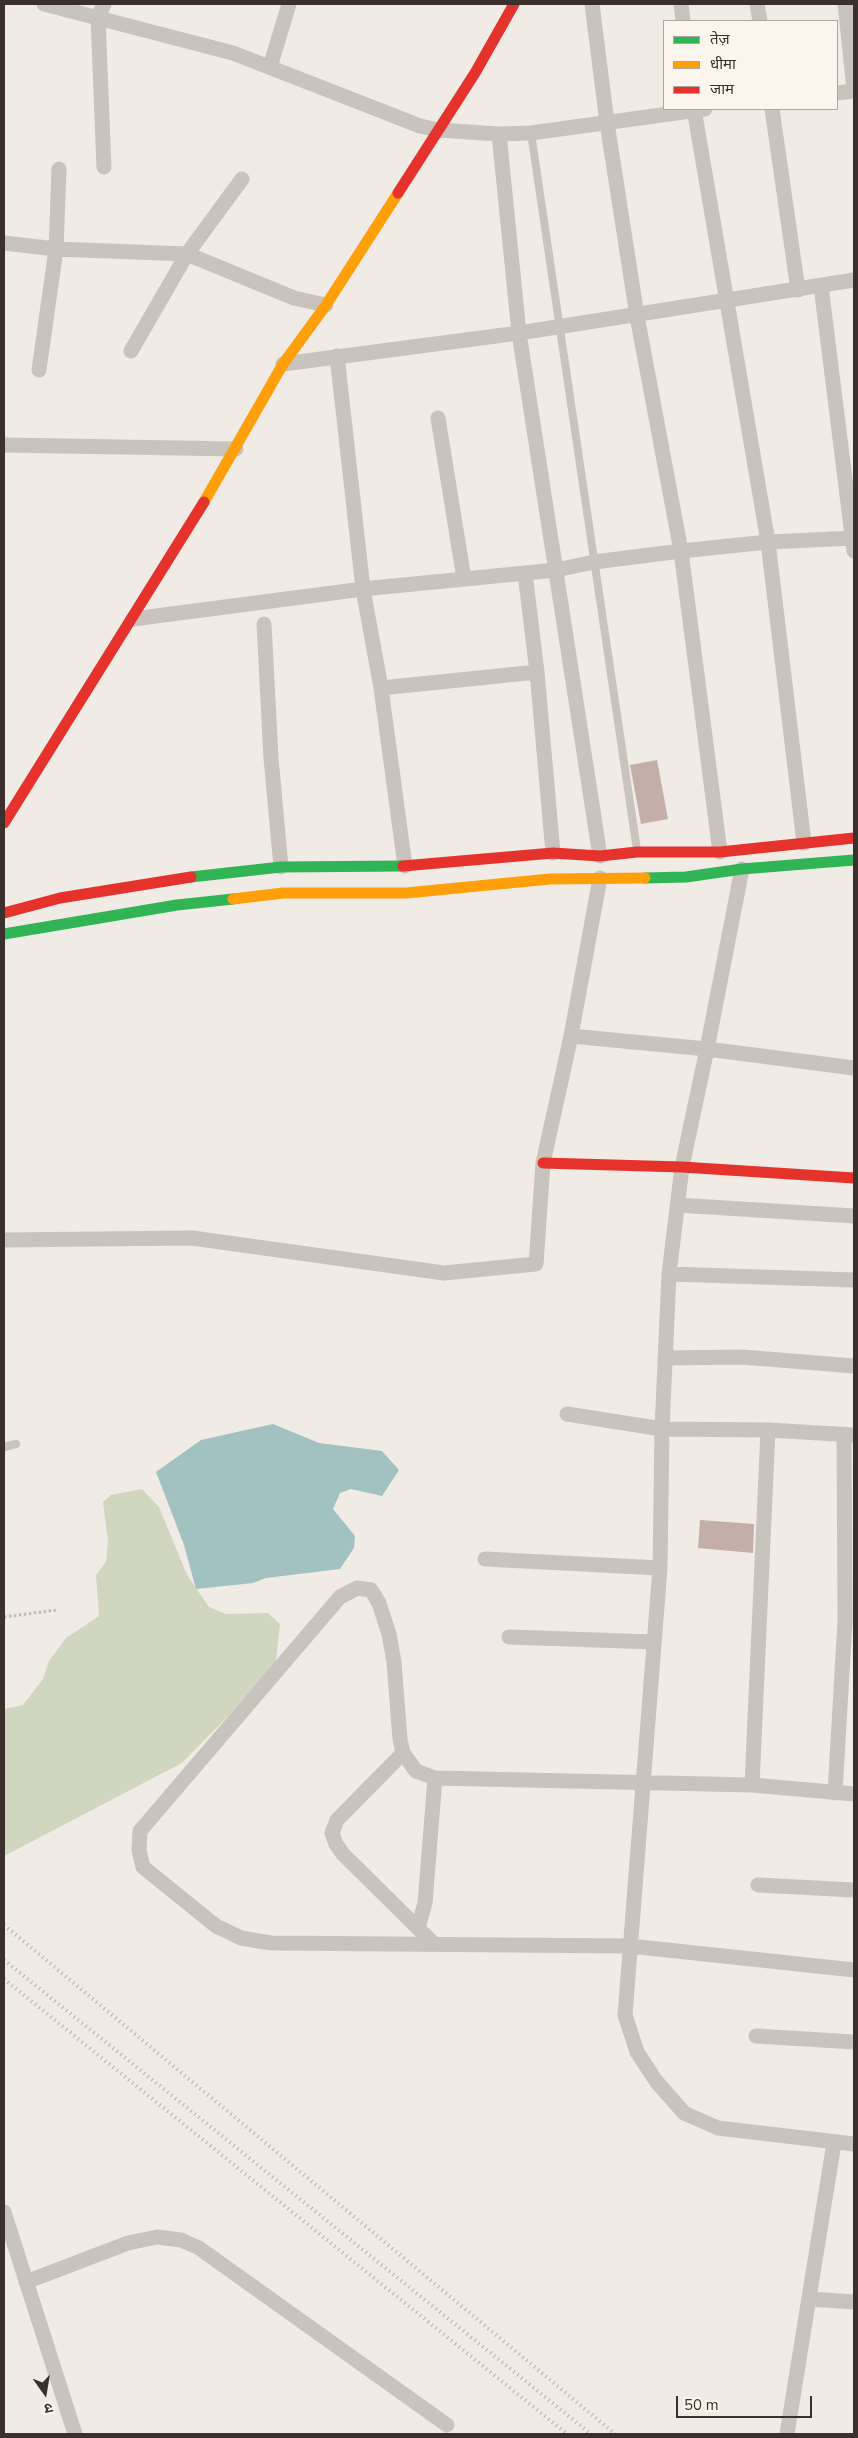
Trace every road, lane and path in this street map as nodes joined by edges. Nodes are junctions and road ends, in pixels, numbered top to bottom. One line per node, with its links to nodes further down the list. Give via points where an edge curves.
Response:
1 (44, 4): 8 (street)
2 (288, 4): 11 (street)
3 (514, 4): 18 (main road)
4 (592, 4): 17 (street)
5 (681, 4): 9 (street)
6 (757, 4): 10 (street)
7 (845, 4): 12 (street)
8 (101, 10): 11 (street); 21 (street)
9 (684, 20)
10 (760, 20)
11 (270, 67): 18 (street, via 420,126)
12 (854, 90): 13 (street)
13 (838, 93)
14 (691, 110): 17 (street)
15 (698, 110): 30 (street)
16 (772, 110): 29 (street)
17 (606, 123): 19 (street); 32 (street)
18 (438, 130): 20 (street); 31 (main road)
19 (532, 133): 20 (street); 33 (lane)
20 (499, 134): 34 (street)
21 (104, 167)
22 (60, 169): 25 (street)
23 (242, 179): 26 (street)
24 (4, 243): 25 (street)
25 (56, 249): 26 (street); 38 (street)
26 (187, 254): 31 (street, via 294,298); 35 (street)
27 (854, 280): 28 (street)
28 (821, 286): 29 (street); 43 (street)
29 (798, 290): 30 (street)
30 (728, 298): 32 (street); 42 (street)
31 (326, 305): 37 (main road)
32 (637, 316): 33 (street); 44 (street)
33 (561, 326): 34 (street); 45 (lane)
34 (520, 333): 36 (street); 46 (street)
35 (131, 351)
36 (337, 356): 37 (street); 49 (street)
37 (283, 364): 41 (main road)
38 (38, 370)
39 (438, 418): 48 (street)
40 (4, 445): 41 (street)
41 (236, 449): 50 (main road)
42 (768, 542): 43 (street); 44 (street); 56 (street)
43 (854, 542)
44 (681, 551): 45 (street); 58 (street)
45 (594, 562): 46 (street); 57 (lane)
46 (556, 570): 47 (street); 60 (street)
47 (524, 572): 48 (street); 52 (street)
48 (464, 579): 49 (street)
49 (363, 589): 50 (street); 53 (street)
50 (133, 619): 54 (main road)
51 (264, 624): 63 (street, via 271,758)
52 (537, 672): 53 (street); 59 (street)
53 (381, 688): 62 (street)
54 (4, 823)
55 (854, 838): 56 (main road)
56 (804, 843): 58 (main road)
57 (637, 852): 58 (main road); 60 (main road)
58 (720, 852)
59 (553, 853): 60 (main road); 62 (main road)
60 (600, 856)
61 (854, 860): 64 (main road)
62 (405, 866): 63 (main road)
63 (282, 867): 66 (main road, via 181,878 124,890 60,898)
64 (742, 870): 65 (main road, via 686,877); 69 (street)
65 (600, 878): 67 (main road, via 550,879 406,893 283,893 177,905); 68 (street)
66 (4, 913)
67 (4, 934)
68 (571, 1036): 69 (street); 71 (street)
69 (707, 1049): 70 (street); 72 (street)
70 (854, 1068)
71 (543, 1163): 72 (main road); 76 (street, via 536,1264 444,1273 192,1238)
72 (682, 1167): 73 (main road); 74 (street)
73 (854, 1178)
74 (677, 1205): 75 (street); 77 (street)
75 (854, 1216)
76 (4, 1240)
77 (669, 1274): 78 (street); 79 (street)
78 (854, 1280)
79 (665, 1358): 80 (street, via 742,1357); 82 (street)
80 (854, 1366)
81 (567, 1414): 82 (street)
82 (662, 1429): 83 (street); 88 (street)
83 (768, 1430): 84 (street); 98 (street)
84 (849, 1435): 91 (street)
85 (16, 1444): 86 (lane)
86 (4, 1447)
87 (485, 1559): 88 (street)
88 (660, 1568): 93 (street)
89 (57, 1610): 90 (path)
90 (4, 1617)
91 (850, 1622): 94 (street)
92 (508, 1637): 93 (street)
93 (654, 1642): 97 (street)
94 (847, 1698): 99 (street)
95 (403, 1753): 96 (street, via 416,1770); 103 (street, via 337,1820 332,1832 343,1854); 104 (street, via 388,1634 379,1603 370,1590 357,1588 340,1597 140,1831 139,1850 143,1867 216,1926 241,1938 271,1943)
96 (435, 1778): 97 (street); 103 (street, via 425,1903)
97 (643, 1782): 98 (street); 105 (street)
98 (752, 1785): 99 (street)
99 (834, 1793): 100 (street)
100 (854, 1794)
101 (758, 1884): 102 (street)
102 (854, 1890)
103 (418, 1928): 104 (street)
104 (434, 1944): 105 (street)
105 (630, 1946): 106 (street); 109 (street, via 625,2015 637,2052 656,2081 684,2113 718,2128)
106 (854, 1970)
107 (756, 2036): 108 (street)
108 (854, 2042)
109 (834, 2143): 110 (street); 113 (street)
110 (854, 2144)
111 (4, 2212): 112 (street)
112 (26, 2282): 115 (street, via 128,2243 157,2237 181,2240 199,2248); 116 (street)
113 (809, 2299): 114 (street); 117 (street)
114 (854, 2302)
115 (446, 2425)
116 (75, 2434)
117 (787, 2434)

